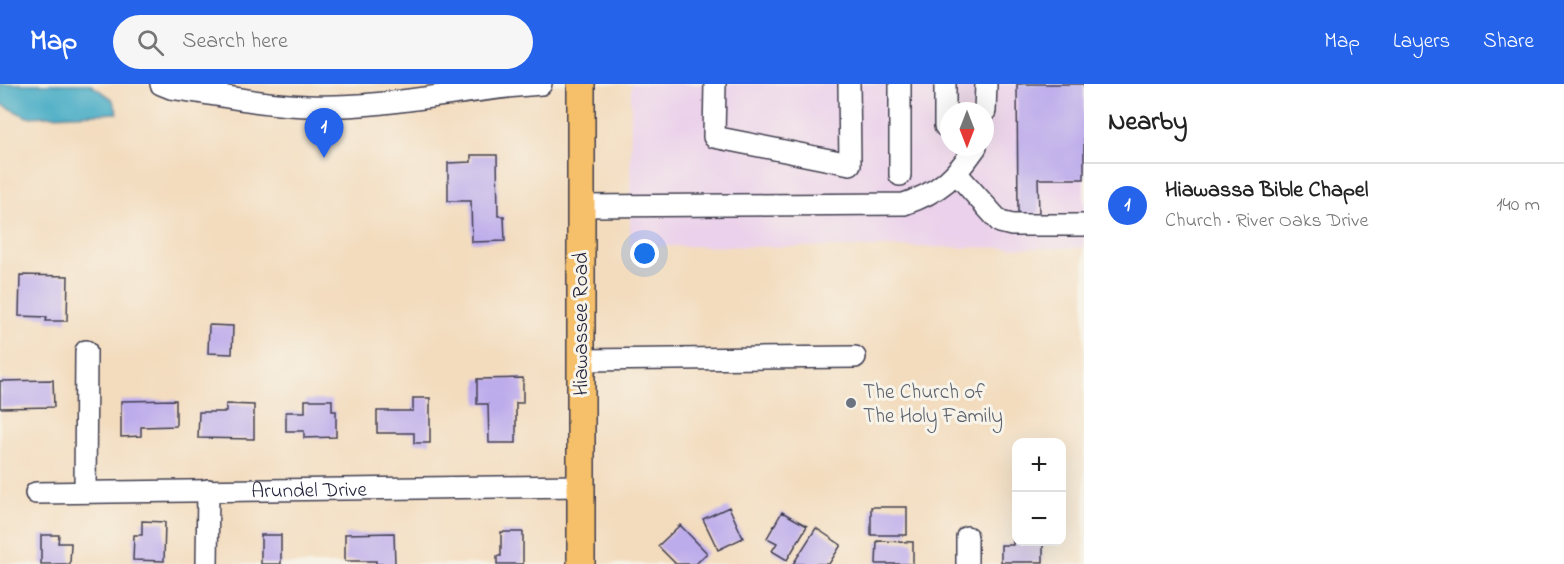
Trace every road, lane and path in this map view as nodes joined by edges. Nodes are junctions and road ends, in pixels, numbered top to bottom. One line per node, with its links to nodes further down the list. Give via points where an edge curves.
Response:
1 (161, 84): 10 (street, via 171,88)
2 (541, 84): 9 (street)
3 (580, 84): 16 (main road, Hiawassee Road)
4 (715, 84): 5 (street, via 714,137 850,164)
5 (849, 84)
6 (900, 84): 15 (street)
7 (945, 84): 11 (street)
8 (987, 84): 12 (street)
9 (481, 86): 10 (street, via 364,104 307,106)
10 (276, 93)
11 (945, 102)
12 (986, 102)
13 (970, 156): 14 (street)
14 (957, 174): 16 (street, via 925,197 904,204); 17 (street, via 1000,222)
15 (900, 175)
16 (580, 206): 20 (main road, Hiawassee Road)
17 (1084, 225)
18 (86, 351): 23 (street)
19 (855, 357): 20 (street)
20 (580, 360): 21 (main road, Hiawassee Road)
21 (581, 486): 22 (street, Arundel Drive); 27 (main road, Hiawassee Road)
22 (208, 490): 23 (street, Arundel Drive); 26 (street)
23 (85, 492): 24 (street, Arundel Drive)
24 (36, 493)
25 (967, 537): 28 (street)
26 (207, 564)
27 (581, 564)
28 (967, 564)

